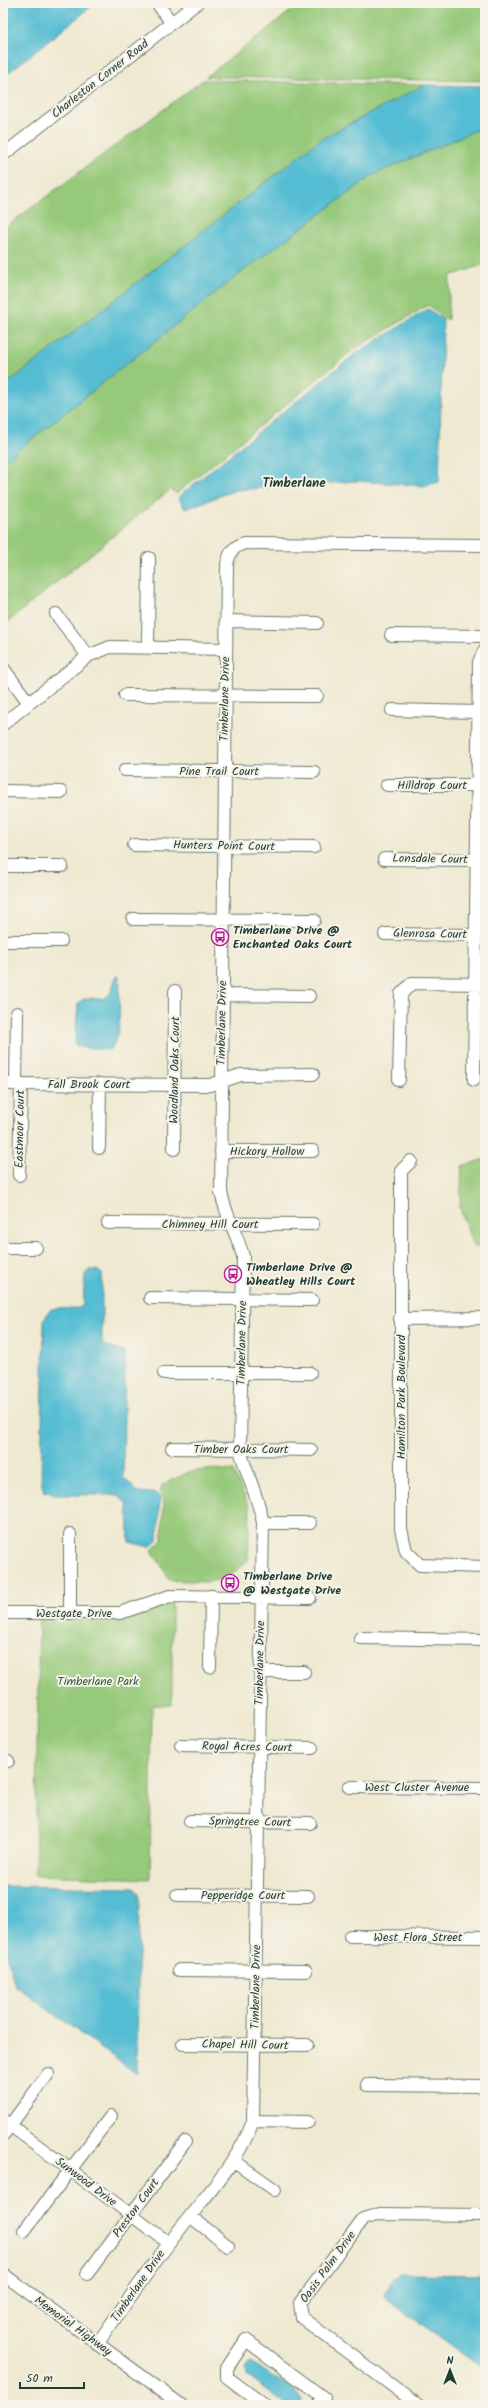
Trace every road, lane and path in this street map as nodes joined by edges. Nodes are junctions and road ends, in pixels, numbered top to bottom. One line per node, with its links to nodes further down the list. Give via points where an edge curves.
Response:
1 (157, 3): 3 (street)
2 (197, 3): 3 (street, Charleston Corner Road)
3 (171, 22): 4 (street, Charleston Corner Road)
4 (3, 155)
5 (485, 545): 8 (street, Timberlane Drive, via 244,543 230,553 227,564)
6 (149, 558): 12 (street)
7 (56, 614): 15 (street)
8 (226, 621): 9 (street); 14 (street, Timberlane Drive)
9 (317, 623)
10 (391, 635): 11 (street)
11 (485, 636)
12 (148, 647): 14 (street); 15 (street, via 110,647)
13 (485, 648): 22 (street, via 479,662)
14 (226, 649): 19 (street, Timberlane Drive)
15 (88, 656): 20 (street)
16 (3, 668): 20 (street)
17 (125, 695): 19 (street)
18 (317, 696): 19 (street)
19 (225, 697): 26 (street, Timberlane Drive)
20 (29, 703): 23 (street)
21 (392, 710): 22 (street)
22 (478, 712): 24 (street)
23 (3, 724)
24 (481, 731): 29 (street)
25 (125, 770): 26 (street, Pine Trail Court)
26 (224, 771): 27 (street, Pine Trail Court); 33 (street, Timberlane Drive)
27 (314, 772)
28 (387, 785): 29 (street, Hilldrop Court)
29 (477, 785): 36 (street)
30 (3, 792): 31 (street)
31 (61, 792)
32 (134, 845): 33 (street, Hunters Point Court)
33 (224, 846): 34 (street, Hunters Point Court); 40 (street, Timberlane Drive)
34 (314, 847)
35 (384, 859): 36 (street, Lonsdale Court)
36 (476, 860): 43 (street)
37 (3, 866): 38 (street)
38 (62, 866)
39 (133, 919): 40 (street)
40 (223, 919): 41 (street); 48 (street, Timberlane Drive)
41 (314, 920)
42 (385, 934): 43 (street, Glenrosa Court)
43 (476, 935): 46 (street)
44 (3, 941): 45 (street)
45 (61, 941)
46 (480, 984): 53 (street, via 412,983 401,994); 54 (street)
47 (176, 991): 58 (street, Woodland Oaks Court)
48 (223, 995): 49 (street); 52 (street, Timberlane Drive)
49 (309, 996)
50 (17, 1013): 56 (street, Eastmoor Court)
51 (313, 1074): 52 (street, Fall Brook Court, via 241,1075)
52 (222, 1080): 58 (street, Fall Brook Court, via 210,1085); 61 (street, Timberlane Drive)
53 (399, 1080)
54 (474, 1080)
55 (3, 1084): 56 (street, Fall Brook Court)
56 (18, 1084): 57 (street, Fall Brook Court); 64 (street, Eastmoor Court)
57 (100, 1084): 58 (street, Fall Brook Court); 59 (street)
58 (175, 1085): 60 (street, Woodland Oaks Court)
59 (99, 1148)
60 (174, 1150)
61 (221, 1151): 62 (street, Hickory Hollow); 66 (street, Timberlane Drive, via 221,1192 224,1209)
62 (313, 1151)
63 (410, 1161): 74 (street, Hamilton Park Boulevard, via 401,1172)
64 (19, 1175)
65 (108, 1223): 66 (street, Chimney Hill Court)
66 (232, 1224): 67 (street, Chimney Hill Court); 71 (street, Timberlane Drive, via 243,1256)
67 (312, 1224)
68 (3, 1248): 69 (street)
69 (36, 1248)
70 (150, 1298): 71 (street)
71 (243, 1300): 72 (street); 76 (street, Timberlane Drive)
72 (312, 1300)
73 (485, 1318): 74 (street)
74 (400, 1319): 84 (street, Hamilton Park Boulevard, via 401,1529 406,1551 420,1565)
75 (164, 1373): 76 (street)
76 (241, 1374): 77 (street); 79 (street, Timberlane Drive)
77 (310, 1374)
78 (172, 1448): 79 (street, Timber Oaks Court)
79 (240, 1450): 80 (street, Timber Oaks Court); 82 (street, Timberlane Drive, via 259,1500)
80 (311, 1450)
81 (310, 1523): 82 (street)
82 (263, 1524): 86 (street, Timberlane Drive)
83 (70, 1534): 89 (street)
84 (485, 1567)
85 (211, 1596): 86 (street, Westgate Drive); 89 (street, Westgate Drive, via 170,1596 120,1613); 92 (street)
86 (262, 1597): 87 (street, Westgate Drive); 93 (street, Timberlane Drive)
87 (310, 1598)
88 (3, 1613): 89 (street, Westgate Drive)
89 (70, 1613)
90 (360, 1638): 91 (street)
91 (485, 1640)
92 (210, 1667)
93 (260, 1672): 94 (street); 96 (street, Timberlane Drive)
94 (304, 1672)
95 (181, 1745): 96 (street, Royal Acres Court)
96 (259, 1746): 97 (street, Royal Acres Court); 101 (street, Timberlane Drive)
97 (312, 1748)
98 (349, 1787): 99 (street, West Cluster Avenue)
99 (485, 1788)
100 (190, 1821): 101 (street, Springtree Court)
101 (258, 1821): 102 (street, Springtree Court); 104 (street, Timberlane Drive)
102 (310, 1823)
103 (178, 1895): 104 (street, Pepperidge Court)
104 (257, 1895): 105 (street, Pepperidge Court); 109 (street, Timberlane Drive)
105 (308, 1896)
106 (350, 1936): 107 (street, West Flora Street)
107 (485, 1937)
108 (179, 1970): 109 (street)
109 (256, 1970): 110 (street); 112 (street, Timberlane Drive)
110 (306, 1971)
111 (183, 2044): 112 (street, Chapel Hill Court)
112 (255, 2045): 113 (street, Chapel Hill Court); 118 (street, Timberlane Drive)
113 (307, 2045)
114 (48, 2074): 120 (street)
115 (367, 2084): 116 (street)
116 (485, 2086)
117 (111, 2116): 123 (street)
118 (253, 2121): 119 (street); 122 (street, Timberlane Drive, via 247,2140)
119 (308, 2122)
120 (5, 2127): 123 (street, Sunwood Drive)
121 (185, 2142): 125 (street, Preston Court)
122 (232, 2160): 124 (street); 127 (street, Timberlane Drive)
123 (70, 2170): 125 (street, Sunwood Drive); 128 (street)
124 (275, 2190)
125 (130, 2214): 129 (street, Sunwood Drive); 132 (street, Preston Court)
126 (485, 2215): 137 (street, Oasis Palm Drive, via 380,2214 363,2219 300,2303 302,2318)
127 (190, 2216): 129 (street, Timberlane Drive); 130 (street)
128 (24, 2231)
129 (169, 2243): 133 (street, Timberlane Drive)
130 (228, 2246)
131 (3, 2274): 133 (street, Memorial Highway)
132 (88, 2274)
133 (98, 2344): 135 (street, Memorial Highway)
134 (263, 2404): 136 (street, via 227,2377 227,2368 246,2340 324,2398)
135 (181, 2405)
136 (319, 2405)
137 (418, 2405)

